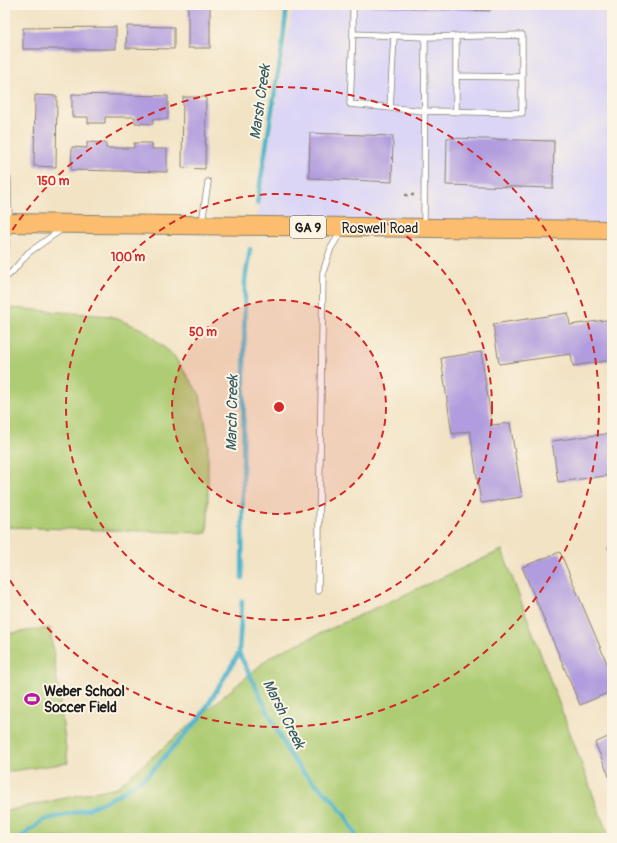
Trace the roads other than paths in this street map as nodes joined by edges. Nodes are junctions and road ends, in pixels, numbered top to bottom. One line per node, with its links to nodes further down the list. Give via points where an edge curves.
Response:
1 (353, 5): 2 (lane)
2 (353, 34): 3 (lane); 8 (lane, via 350,104)
3 (394, 36): 5 (lane); 8 (lane)
4 (456, 36): 5 (lane); 6 (lane); 7 (lane, via 522,35)
5 (425, 37): 9 (lane)
6 (456, 76): 7 (lane); 10 (lane)
7 (522, 77): 10 (lane, via 522,113)
8 (390, 108): 9 (lane)
9 (425, 111): 10 (lane); 17 (lane)
10 (456, 112)
11 (8, 179): 13 (lane)
12 (208, 182): 15 (lane)
13 (7, 223): 14 (main road, Roswell Road / GA 9); 19 (lane)
14 (78, 224): 15 (main road, Roswell Road / GA 9); 20 (lane, via 64,228 32,250)
15 (202, 225): 16 (main road, Roswell Road / GA 9)
16 (344, 228): 17 (main road, Roswell Road / GA 9); 21 (lane, via 331,248 323,272)
17 (424, 228): 18 (main road, Roswell Road / GA 9)
18 (612, 230)
19 (5, 254)
20 (5, 278)
21 (318, 591)

